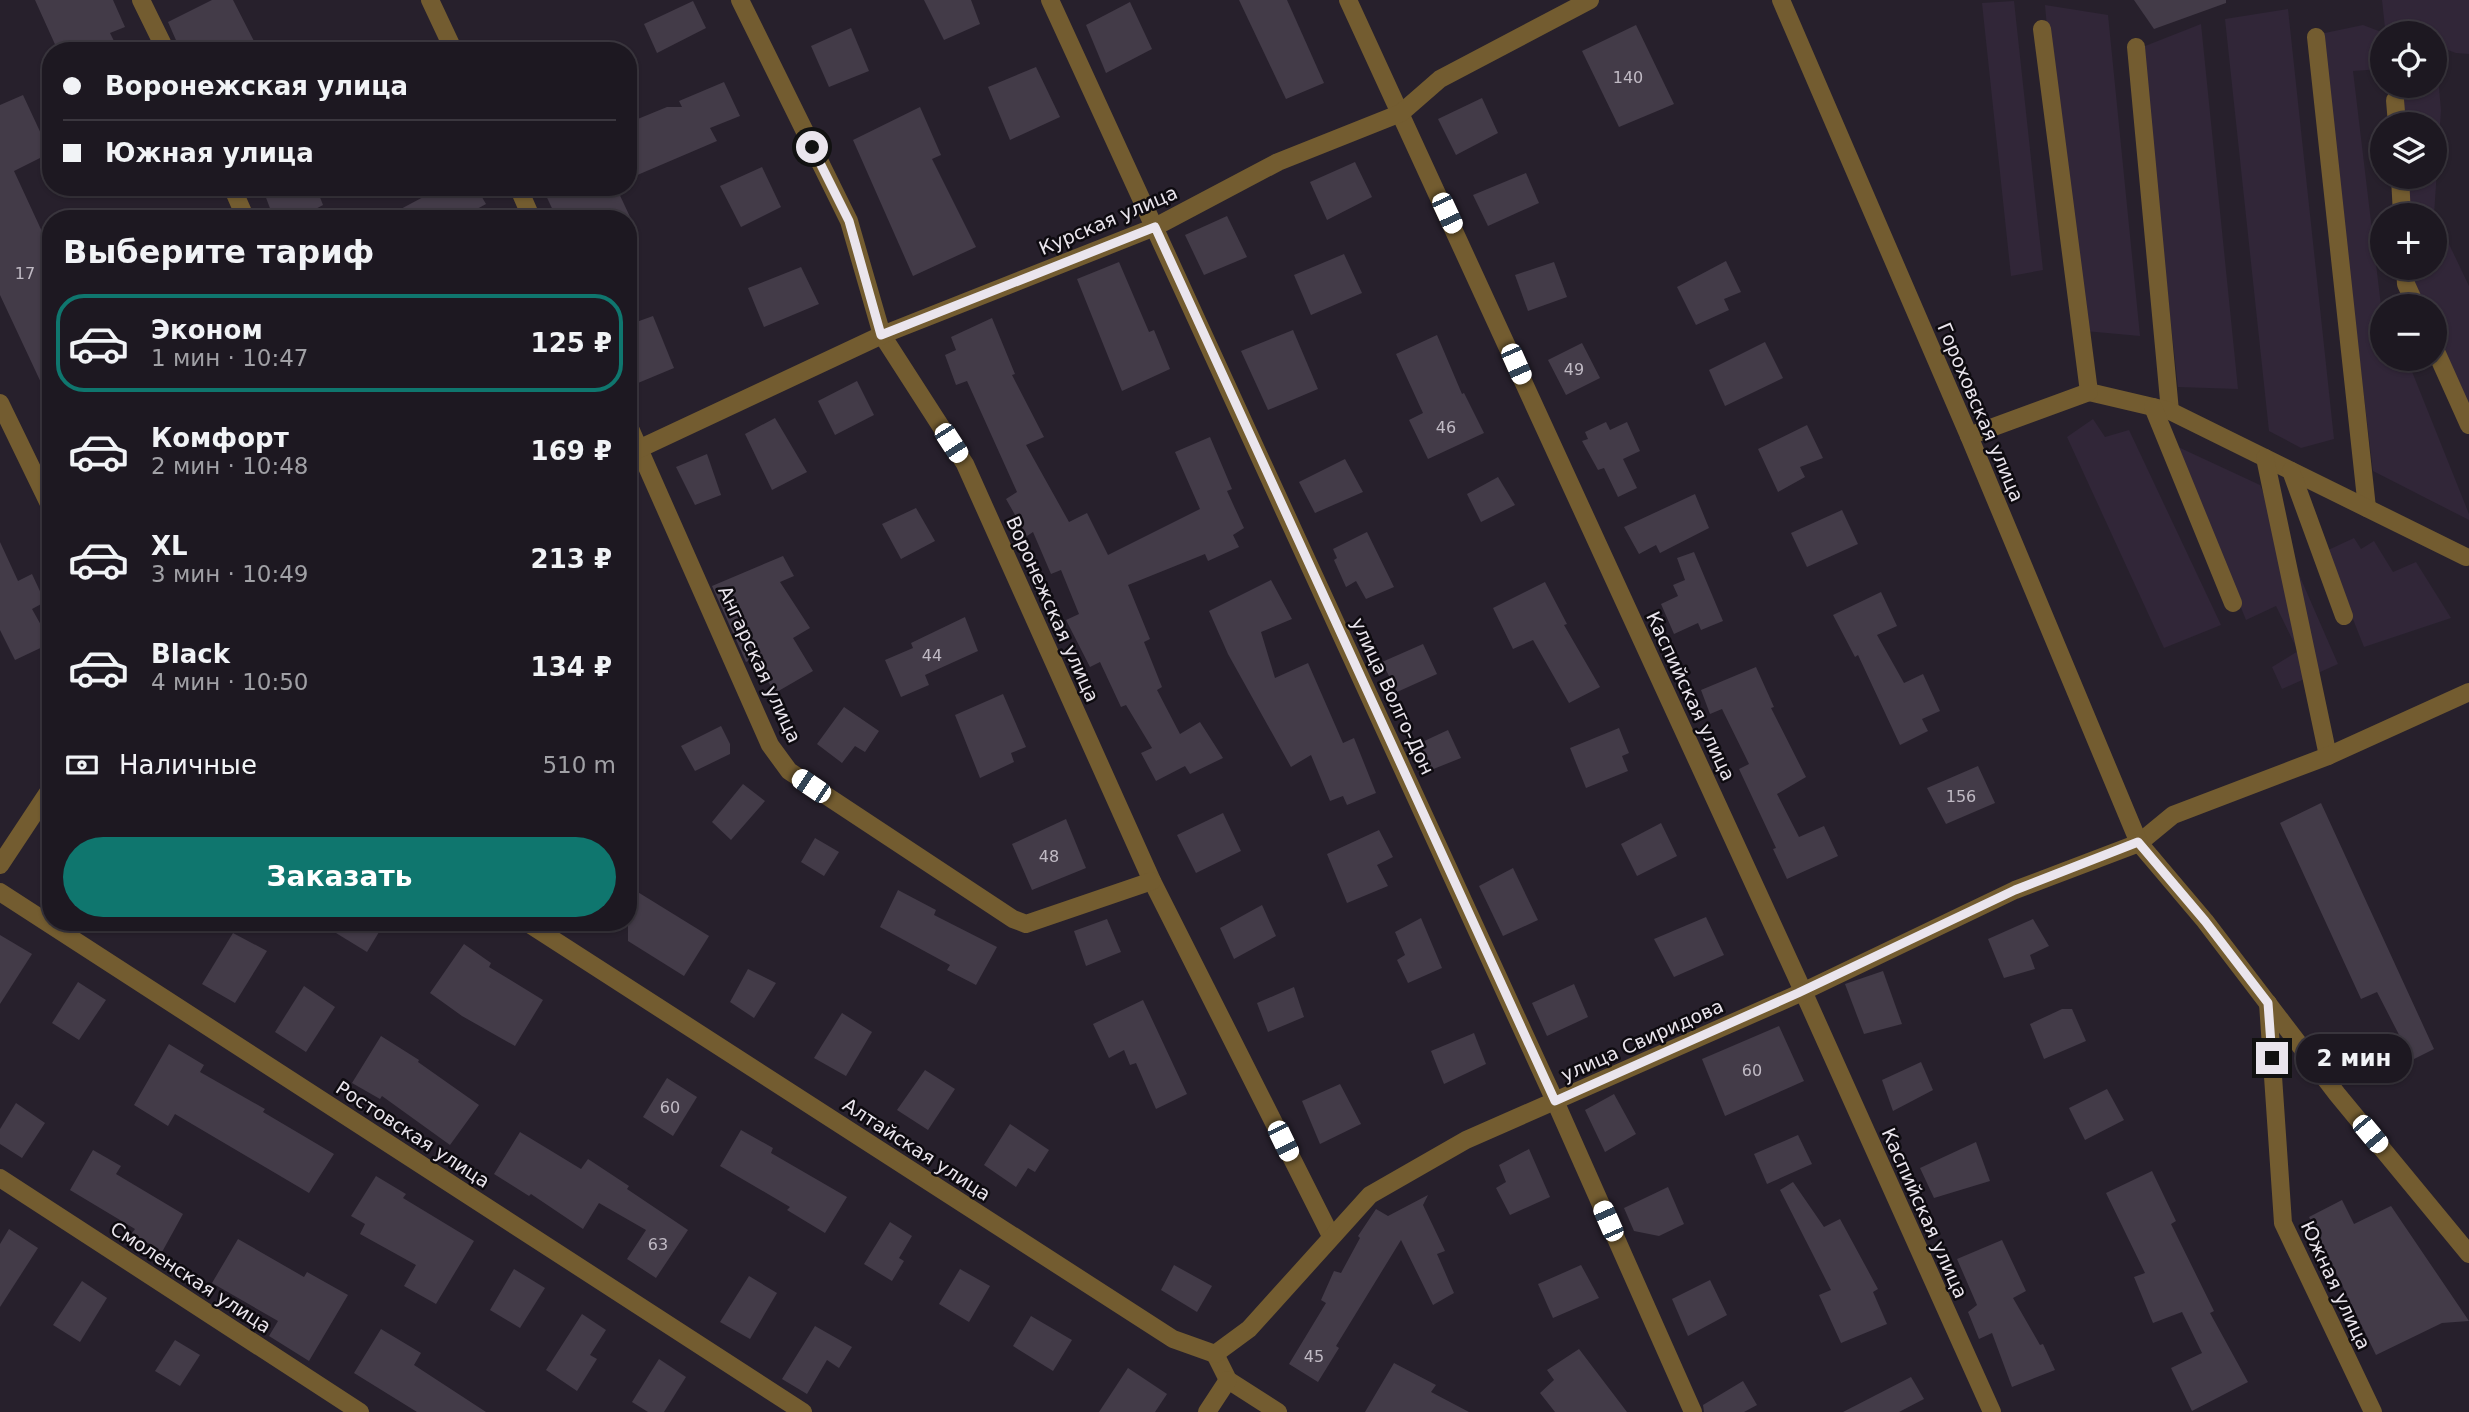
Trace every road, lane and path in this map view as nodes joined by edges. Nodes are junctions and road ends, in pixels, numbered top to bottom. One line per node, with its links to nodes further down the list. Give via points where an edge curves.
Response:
1 (141, 0): 10 (street)
2 (430, 0): 11 (street)
3 (740, 0): 17 (street, Воронежская улица, via 849,221)
4 (1050, 0): 16 (street, улица Волго-Дон)
5 (1348, 0): 15 (street, Каспийская улица)
6 (1590, 0): 15 (street, Курская улица, via 1440,79)
7 (1780, 0): 23 (street, Гороховская улица)
8 (2042, 29): 19 (street)
9 (2316, 37): 29 (street)
10 (162, 42)
11 (450, 42)
12 (2136, 47): 21 (street)
13 (2395, 100): 14 (street)
14 (2396, 112)
15 (1401, 113): 16 (street, Курская улица, via 1278,162); 43 (street, Каспийская улица)
16 (1155, 227): 17 (street, Курская улица); 45 (street, улица Волго-Дон)
17 (881, 335): 24 (street, Курская улица); 38 (street, Воронежская улица, via 965,464)
18 (2445, 371): 22 (street)
19 (2089, 392): 21 (street); 23 (street)
20 (0, 403): 28 (street)
21 (2162, 409): 26 (street); 31 (street)
22 (2469, 425)
23 (1969, 436): 36 (street, Гороховская улица)
24 (637, 451)
25 (637, 458): 38 (street, Ангарская улица, via 770,746 789,771 1019,922)
26 (2265, 458): 27 (street); 34 (street)
27 (2291, 471): 29 (street); 32 (street)
28 (42, 489)
29 (2367, 508): 30 (street)
30 (2466, 557)
31 (2233, 603)
32 (2344, 617)
33 (2469, 692): 34 (street, улица Свиридова)
34 (2328, 756): 36 (street, улица Свиридова, via 2173,815)
35 (42, 801): 37 (street)
36 (2138, 842): 43 (street, улица Свиридова, via 2015,890); 44 (street, Гороховская улица)
37 (0, 864)
38 (1153, 880): 47 (street, Воронежская улица)
39 (0, 892): 40 (street, Ростовская улица)
40 (42, 919)
41 (60, 931): 52 (street, Ростовская улица)
42 (540, 931): 49 (street, Алтайская улица, via 1172,1339)
43 (1803, 991): 45 (street, улица Свиридова); 56 (street, Каспийская улица)
44 (2268, 1003): 48 (street, Гороховская улица); 57 (street, Южная улица, via 2283,1223)
45 (1555, 1101): 47 (street, улица Свиридова, via 1466,1140 1370,1195); 55 (street, улица Волго-Дон)
46 (0, 1178): 51 (street, Смоленская улица)
47 (1331, 1236): 49 (street, улица Свиридова, via 1249,1329)
48 (2469, 1254)
49 (1215, 1354): 50 (street)
50 (1228, 1380): 53 (street); 54 (street)
51 (360, 1412)
52 (803, 1412)
53 (1207, 1412)
54 (1278, 1412)
55 (1693, 1412)
56 (1992, 1412)
57 (2373, 1412)

